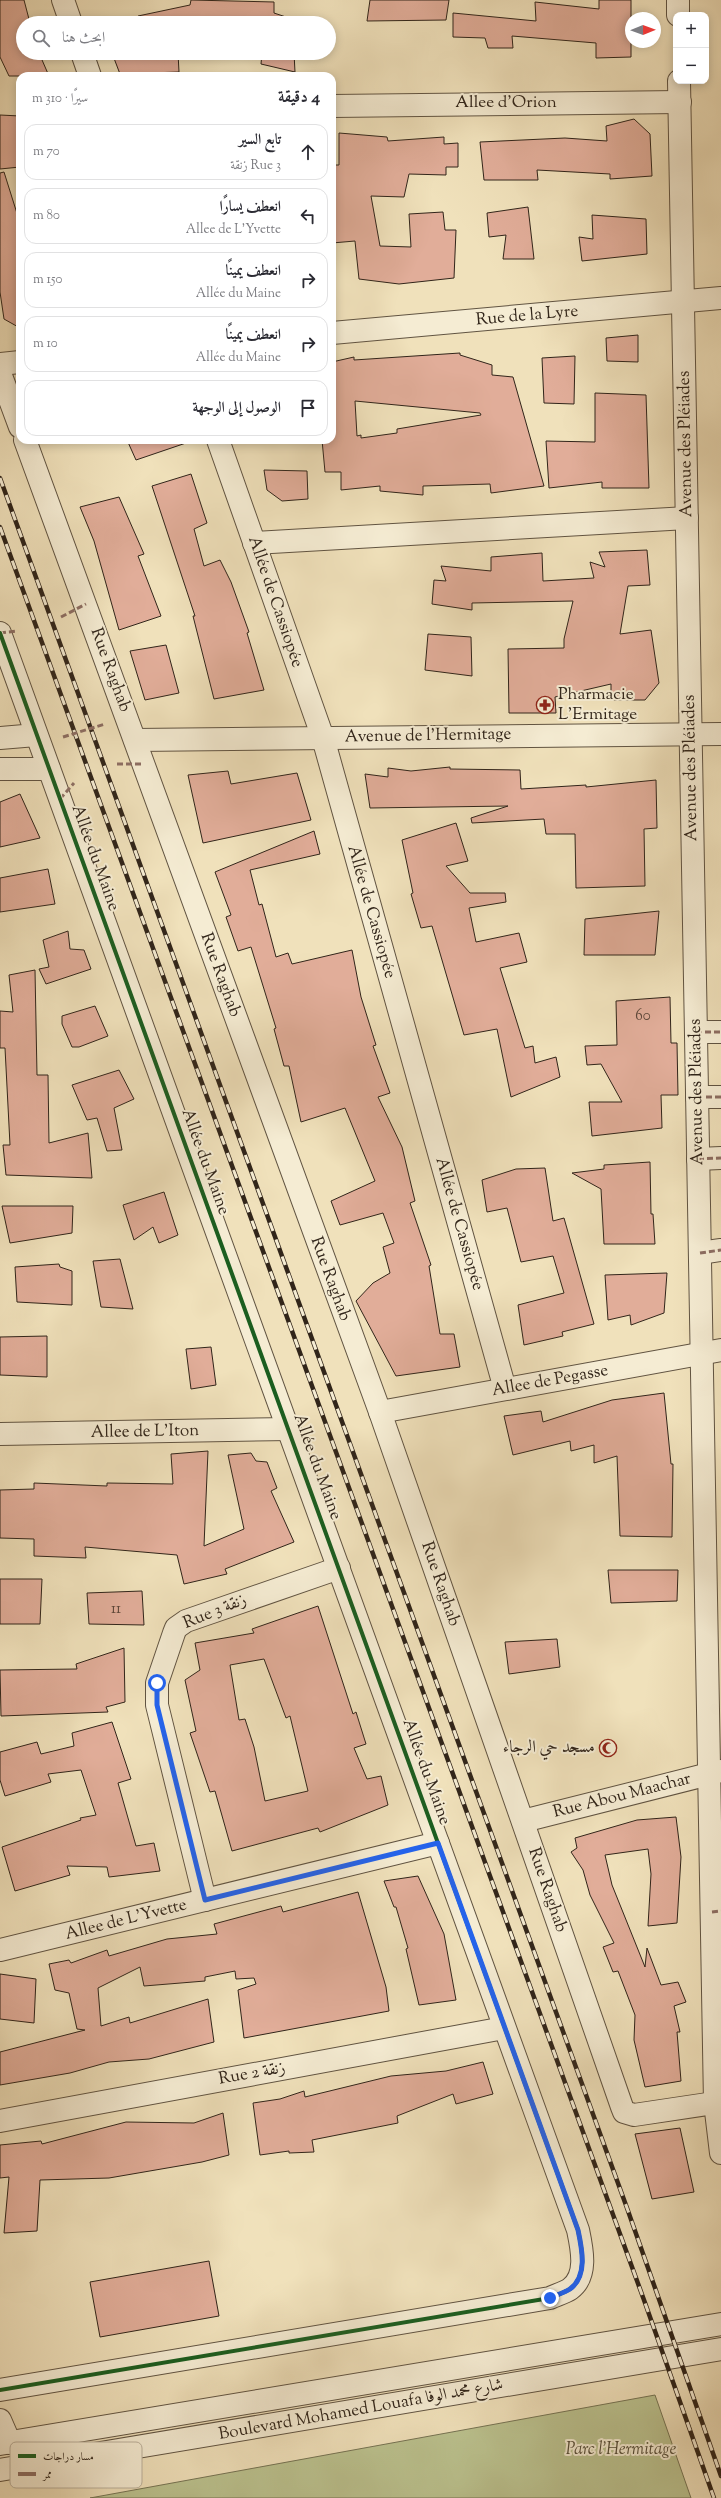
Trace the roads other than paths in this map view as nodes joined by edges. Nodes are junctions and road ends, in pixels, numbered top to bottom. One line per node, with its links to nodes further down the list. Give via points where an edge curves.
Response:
1 (63, 0): 4 (street)
2 (678, 0): 3 (street)
3 (678, 12)
4 (69, 16)
5 (84, 60): 6 (street)
6 (89, 72)
7 (680, 92): 8 (street, Allee d'Orion); 10 (street, Avenue des Pléiades)
8 (336, 106)
9 (721, 298): 10 (street, Rue de la Lyre)
10 (683, 301): 11 (street, Rue de la Lyre); 18 (street, Avenue des Pléiades)
11 (336, 333)
12 (16, 362): 13 (street)
13 (0, 364)
14 (0, 373): 15 (street)
15 (16, 416)
16 (26, 444): 26 (street, Rue Raghab)
17 (219, 444): 19 (street, Allée de Cassiopée)
18 (687, 518): 19 (street); 21 (street, Avenue des Pléiades)
19 (254, 543): 25 (street, Allée de Cassiopée)
20 (0, 633): 23 (street, Allée du Maine)
21 (691, 733): 22 (street, Avenue de l'Hermitage); 25 (street, Avenue de l'Hermitage); 29 (street, Avenue des Pléiades)
22 (721, 734)
23 (36, 735): 24 (street); 28 (street, Allée du Maine)
24 (0, 738)
25 (323, 738): 26 (street, Avenue de l'Hermitage); 37 (street, Allée de Cassiopée)
26 (135, 740): 38 (street, Rue Raghab)
27 (0, 770): 28 (street)
28 (49, 770): 39 (street, Allée du Maine)
29 (696, 1032): 30 (street); 31 (street, Avenue des Pléiades)
30 (721, 1032)
31 (697, 1097): 32 (street); 34 (street, Avenue des Pléiades)
32 (721, 1097)
33 (721, 1158): 34 (street)
34 (698, 1159): 35 (street, Avenue des Pléiades)
35 (711, 1252): 36 (street, Avenue des Pléiades)
36 (711, 1352): 37 (street, Allee de Pegasse); 41 (street, Avenue des Pléiades)
37 (505, 1389): 38 (street, Allee de Pegasse)
38 (380, 1412): 44 (street, Rue Raghab)
39 (290, 1430): 40 (street, Allee de L'Iton); 42 (street, Allée du Maine)
40 (0, 1434)
41 (713, 1553): 43 (street, Avenue des Pléiades)
42 (339, 1568): 45 (street, Allée du Maine); 46 (street, Rue 3 زنقة, via 186,1621 180,1624 174,1633 157,1683 157,1705)
43 (715, 1772): 44 (street, Rue Abou Maachar); 47 (street, Avenue des Pléiades)
44 (523, 1821): 50 (street, Rue Raghab, via 622,2107 634,2115)
45 (438, 1843): 46 (street, Allee de L'Yvette); 49 (street, Allée du Maine)
46 (205, 1900): 48 (street, Allee de L'Yvette)
47 (716, 1912): 50 (street, Avenue des Pléiades)
48 (0, 1950)
49 (504, 2028): 51 (street, Rue 2 زنقة); 55 (street, Allée du Maine, via 578,2230 583,2257 580,2273 571,2288 550,2298)
50 (718, 2102): 52 (street, Avenue des Pléiades)
51 (0, 2121)
52 (721, 2153)
53 (721, 2324): 57 (street, Boulevard Mohamed Louafa شارع محمد الوفا)
54 (721, 2349): 59 (street, Boulevard Mohamed Louafa شارع محمد الوفا)
55 (0, 2390)
56 (0, 2420): 58 (street)
57 (17, 2442)
58 (5, 2444)
59 (142, 2446)
60 (10, 2468): 61 (street, Boulevard Mohamed Louafa شارع محمد الوفا)
61 (0, 2470)

